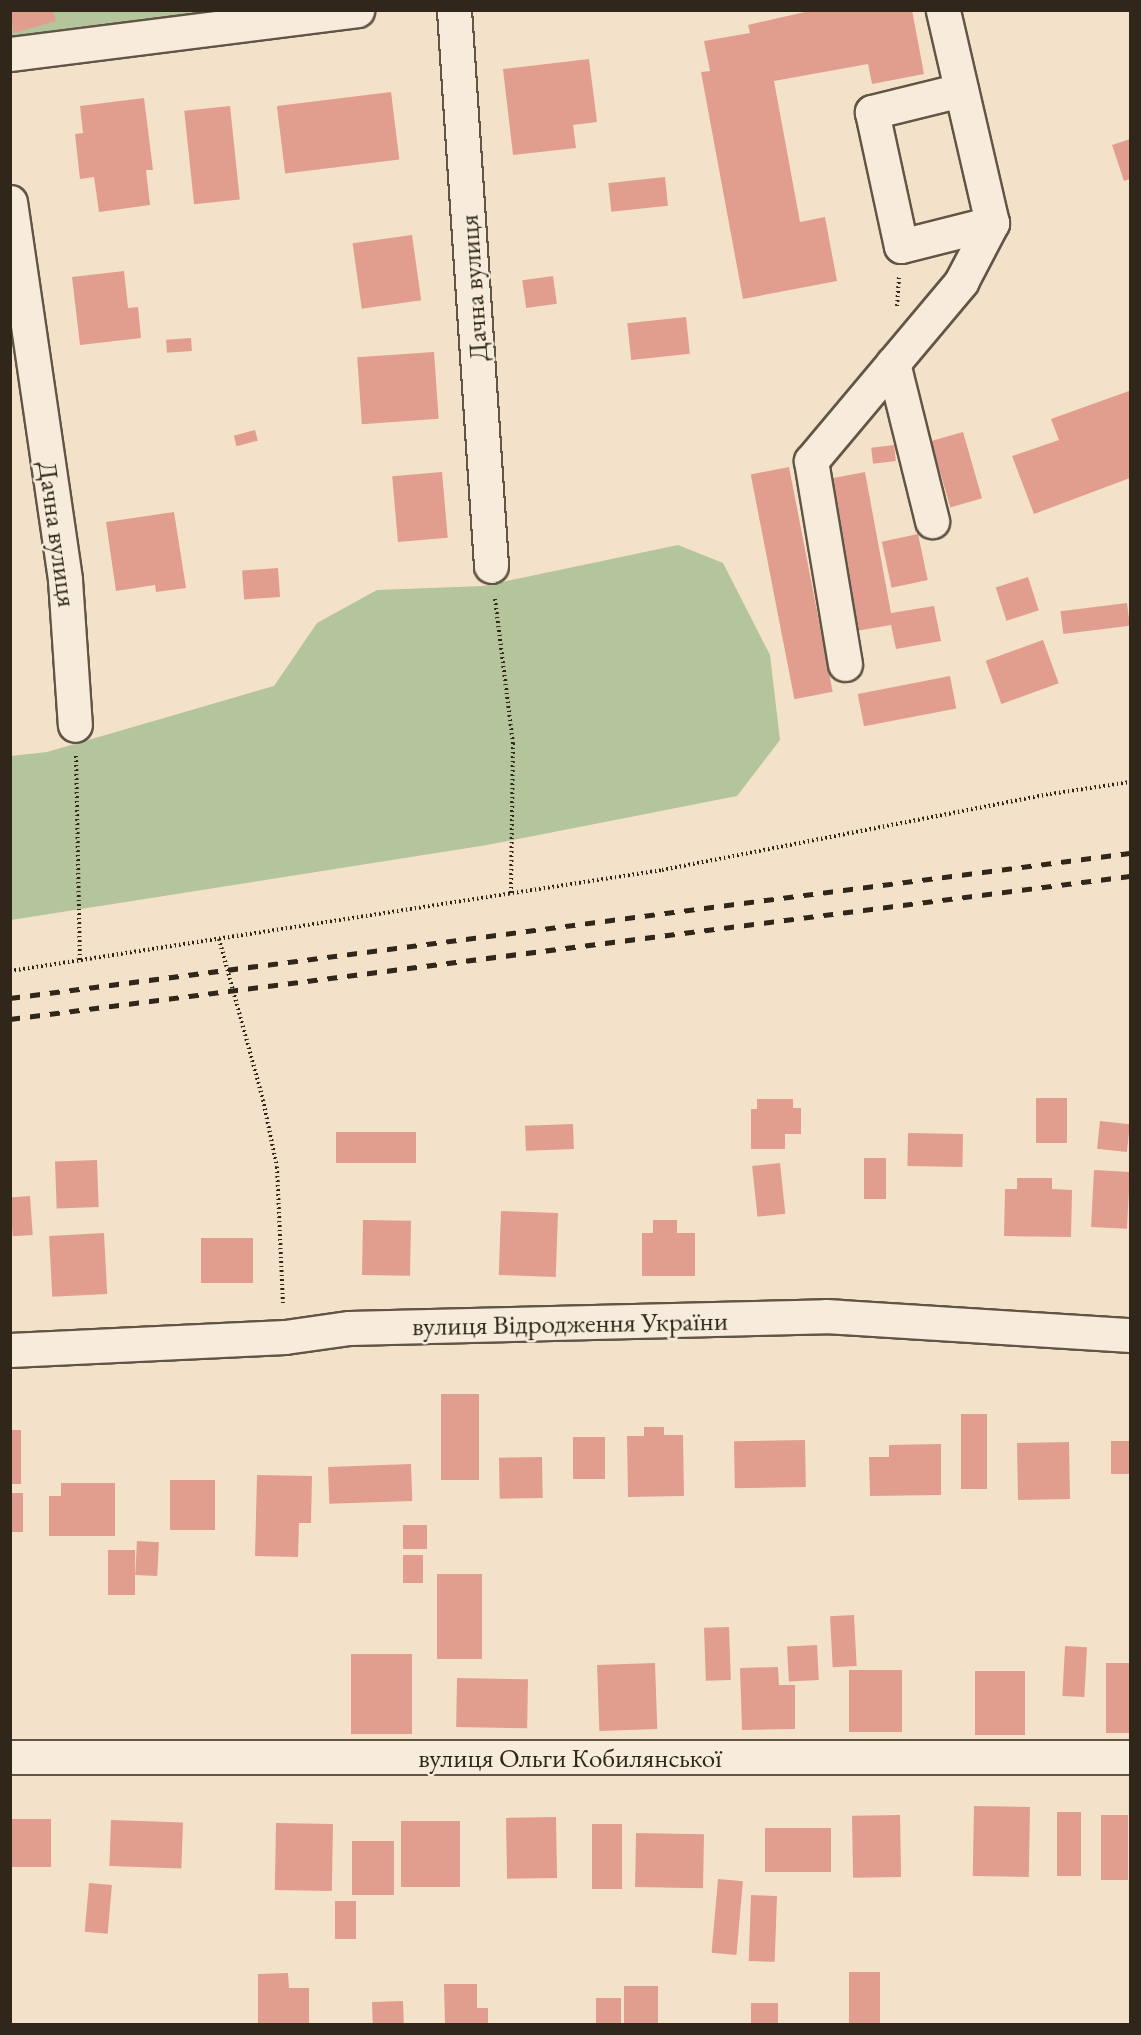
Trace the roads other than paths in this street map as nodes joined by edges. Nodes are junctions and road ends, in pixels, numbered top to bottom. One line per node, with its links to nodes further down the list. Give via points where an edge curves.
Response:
1 (357, 10): 4 (street)
2 (454, 10): 10 (street, Дачна вулиця)
3 (943, 10): 5 (street)
4 (10, 54)
5 (961, 90): 7 (street); 7 (street, via 872,112 901,246)
6 (10, 202): 12 (street, Дачна вулиця, via 65,580)
7 (992, 223): 8 (street, via 962,282)
8 (893, 363): 9 (street); 11 (street, via 811,461)
9 (932, 521)
10 (491, 566)
11 (845, 664)
12 (75, 725)
13 (1131, 1335): 14 (street, вулиця Відродження України, via 826,1316 349,1328 285,1337)
14 (10, 1350)
15 (10, 1757): 16 (street, вулиця Ольги Кобилянської)
16 (1131, 1757)

